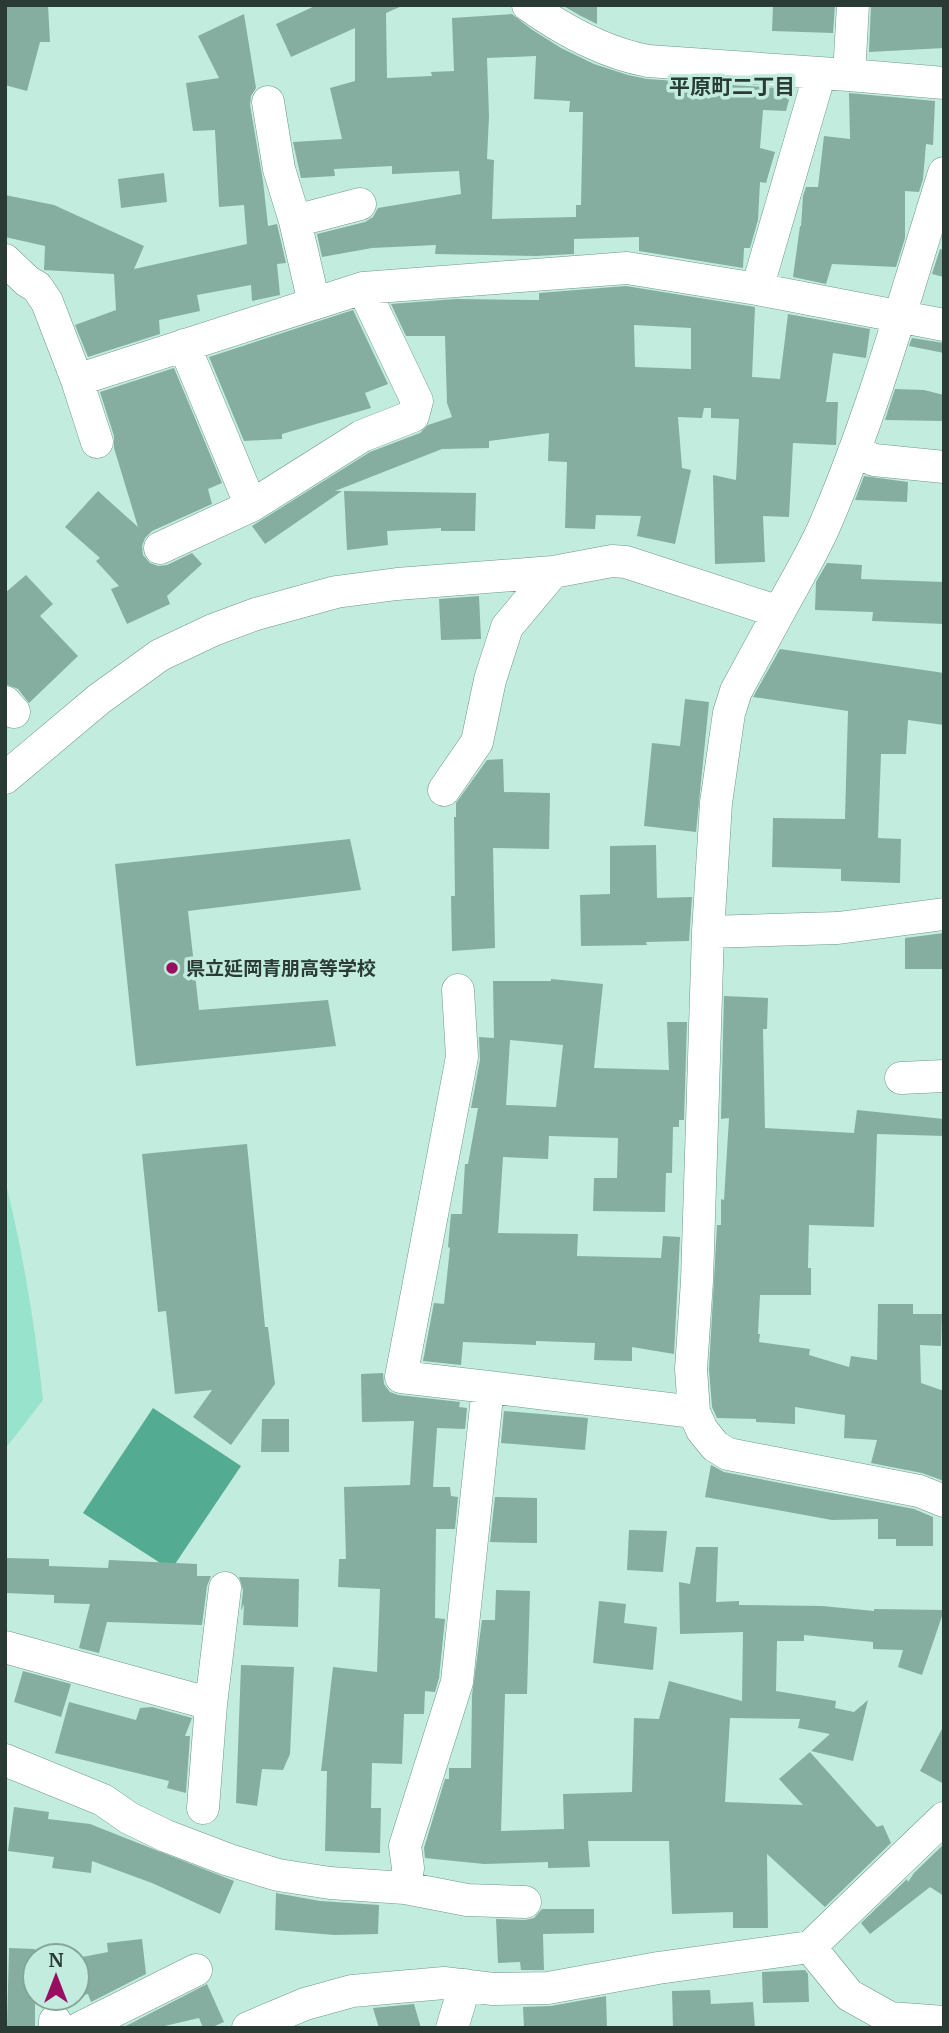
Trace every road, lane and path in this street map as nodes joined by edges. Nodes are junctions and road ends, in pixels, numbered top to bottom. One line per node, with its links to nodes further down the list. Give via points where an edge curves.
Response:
1 (853, 5): 3 (street)
2 (530, 6): 3 (street, via 621,56)
3 (834, 74): 4 (street); 11 (street)
4 (944, 83)
5 (268, 102): 8 (street, via 279,169)
6 (943, 176): 13 (street)
7 (360, 204): 8 (street)
8 (295, 221): 12 (street)
9 (5, 260): 16 (street, via 37,287 47,302)
10 (363, 288): 11 (street, via 627,268); 12 (street); 20 (street, via 417,401 413,416 362,436)
11 (757, 289): 13 (street)
12 (314, 303): 15 (street)
13 (898, 317): 14 (street); 18 (street)
14 (944, 325)
15 (184, 345): 16 (street); 20 (street)
16 (77, 380): 17 (street)
17 (97, 442)
18 (854, 451): 19 (street, via 874,460); 23 (street, via 823,529)
19 (944, 467)
20 (251, 506): 21 (street)
21 (160, 548)
22 (553, 572): 23 (street, via 626,562); 24 (street, via 337,592 213,630 160,655); 25 (street, via 507,628 477,742)
23 (779, 612): 27 (street, via 729,713 716,803)
24 (5, 778)
25 (444, 790)
26 (944, 914): 27 (street, via 838,928)
27 (708, 932): 32 (street, via 691,1370)
28 (458, 990): 31 (street, via 462,1057 401,1377)
29 (944, 1076): 30 (street)
30 (901, 1078)
31 (488, 1387): 32 (street); 40 (street, via 457,1682 405,1846)
32 (694, 1412): 33 (street, via 702,1430 728,1454)
33 (944, 1501)
34 (225, 1588): 36 (street)
35 (5, 1647): 36 (street)
36 (211, 1704): 38 (street)
37 (5, 1760): 40 (street, via 103,1800 166,1836 229,1860 278,1875)
38 (204, 1808)
39 (944, 1818): 42 (street)
40 (405, 1888): 41 (street, via 467,1900)
41 (524, 1902)
42 (810, 1947): 44 (street, via 548,1988); 45 (street, via 849,1995 890,2018)
43 (196, 1970): 46 (street)
44 (464, 1985): 47 (street, via 352,1991 304,2004); 48 (street)
45 (944, 2021)
46 (63, 2026)
47 (255, 2026)
48 (452, 2028)

